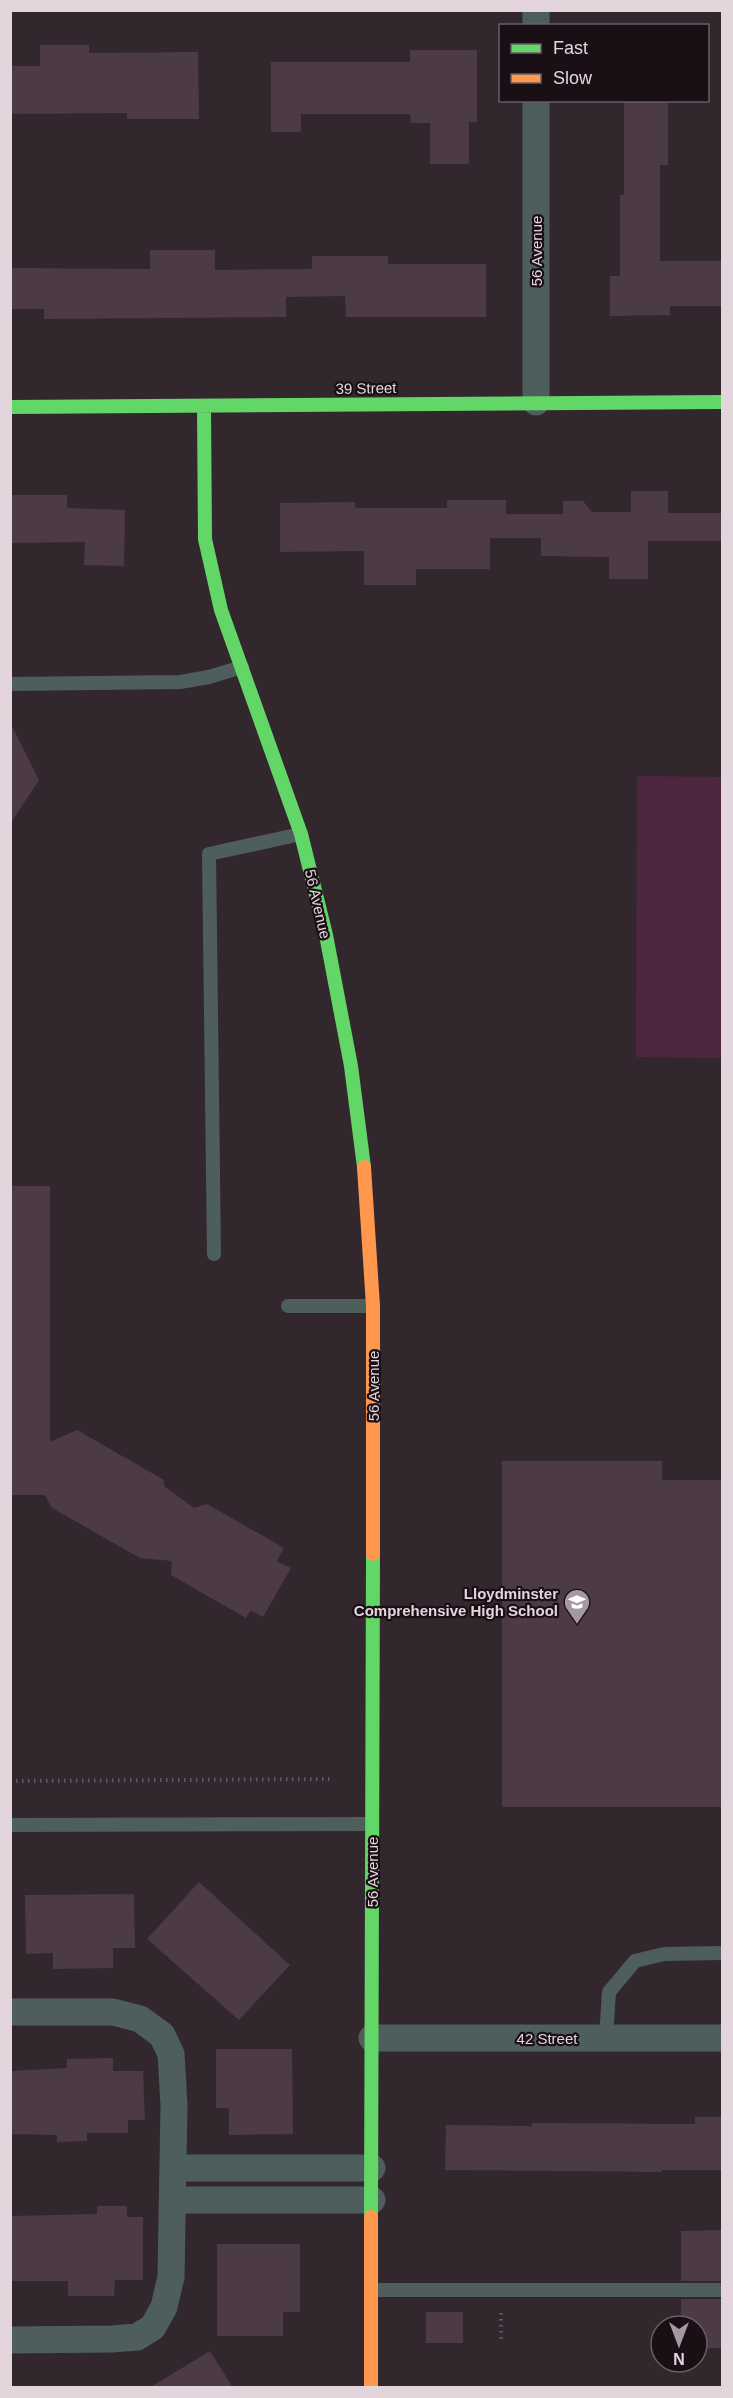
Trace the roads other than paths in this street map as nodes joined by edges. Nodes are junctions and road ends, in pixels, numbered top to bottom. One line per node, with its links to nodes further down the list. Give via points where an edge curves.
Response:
1 (536, 102): 2 (street, 56 Avenue)
2 (536, 402): 3 (street, 39 Street); 5 (street, 39 Street)
3 (723, 402)
4 (10, 407): 5 (street, 39 Street)
5 (204, 407): 6 (street, 56 Avenue, via 205,539 221,610)
6 (242, 667): 7 (lane, via 180,682); 8 (street, 56 Avenue)
7 (10, 684)
8 (301, 834): 9 (lane, via 209,854); 11 (street, 56 Avenue, via 326,935 351,1066 366,1186)
9 (214, 1254)
10 (288, 1305): 11 (lane)
11 (373, 1305): 12 (street, 56 Avenue)
12 (372, 1824): 13 (lane); 16 (street, 56 Avenue)
13 (10, 1825)
14 (723, 1953): 17 (lane, via 664,1954 636,1961 609,1992)
15 (10, 2012): 19 (street, via 113,2013 140,2019 162,2035 171,2054)
16 (372, 2038): 17 (street, 42 Street); 20 (street, 56 Avenue)
17 (606, 2038): 18 (street, 42 Street)
18 (723, 2038)
19 (174, 2168): 20 (street); 21 (street)
20 (372, 2168): 22 (street, 56 Avenue)
21 (173, 2200): 22 (street); 25 (street, via 171,2277 164,2307 153,2327 137,2337)
22 (372, 2200): 23 (street, 56 Avenue)
23 (372, 2290): 24 (lane); 26 (street, 56 Avenue)
24 (723, 2290)
25 (10, 2340)
26 (371, 2388)

